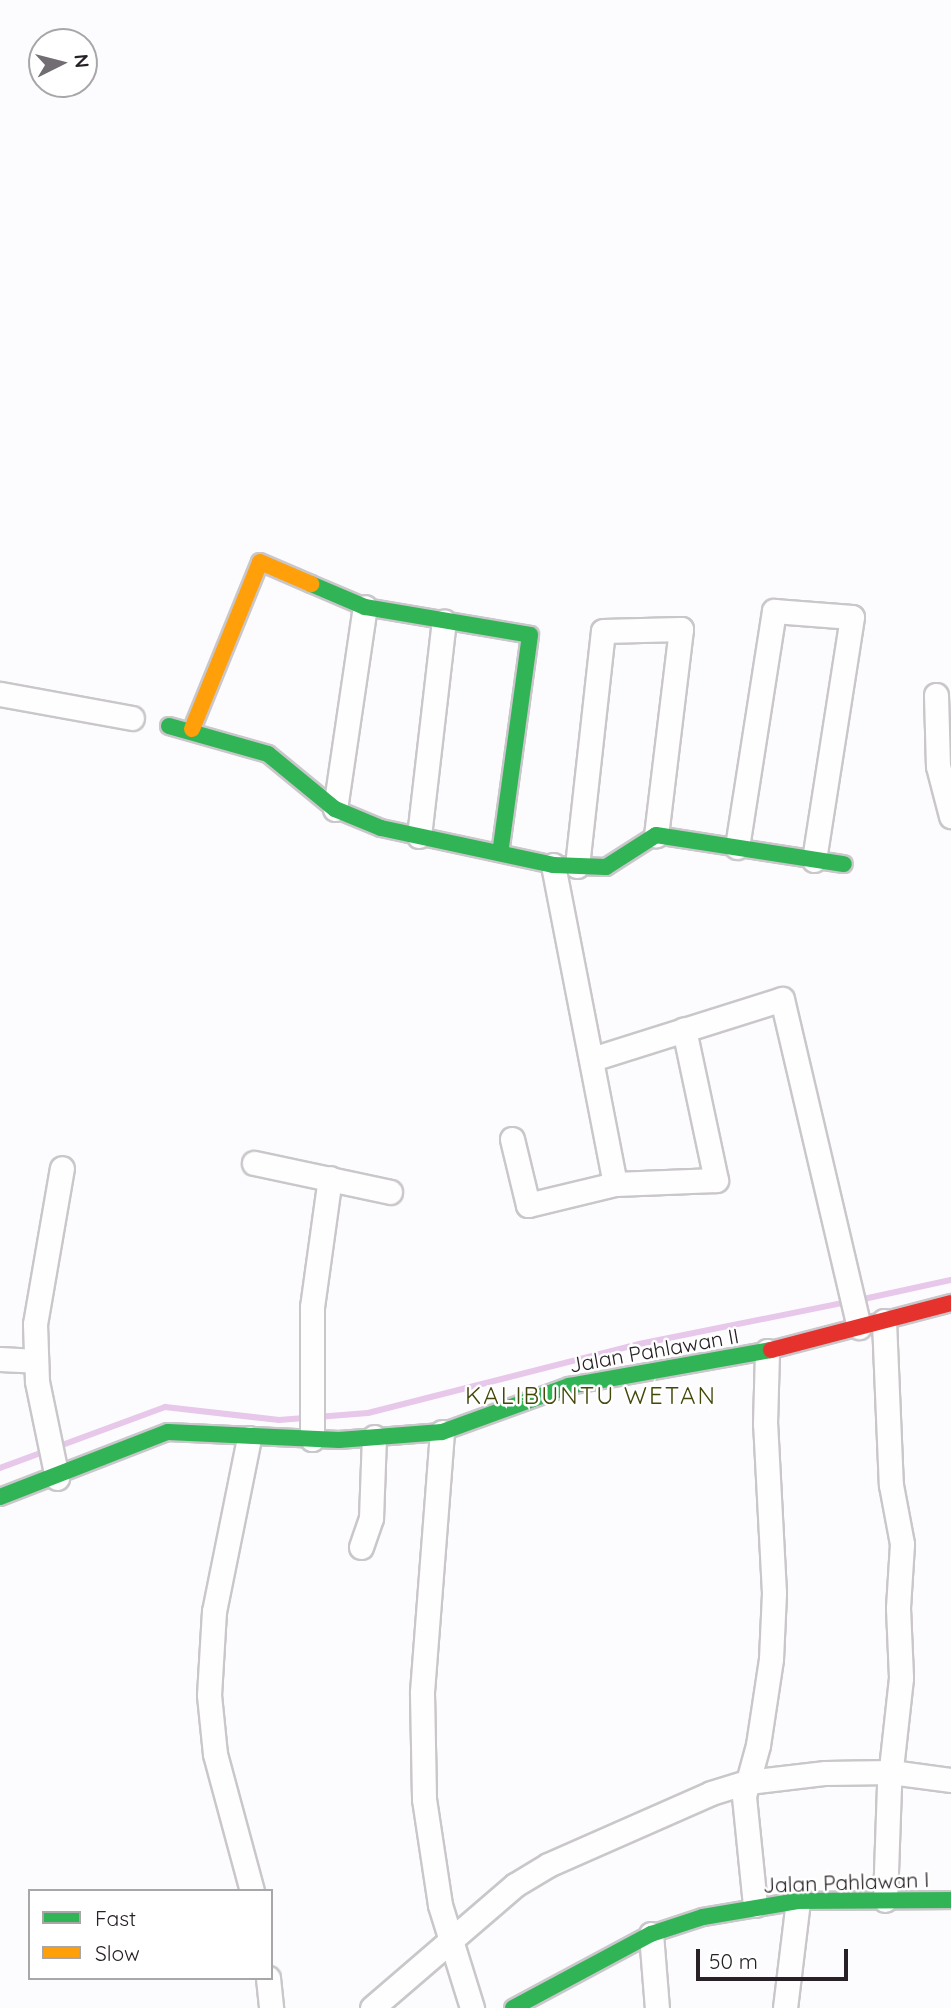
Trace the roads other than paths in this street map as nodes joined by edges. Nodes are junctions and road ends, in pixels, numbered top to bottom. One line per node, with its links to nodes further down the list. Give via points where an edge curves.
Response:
1 (365, 607): 2 (street); 7 (street, via 260,562); 8 (street)
2 (444, 621): 11 (street); 13 (street, via 530,635)
3 (0, 694): 5 (street)
4 (936, 695): 9 (street, via 938,766)
5 (132, 718)
6 (169, 726): 7 (street)
7 (192, 729): 8 (street, via 268,754)
8 (335, 809): 11 (street, via 381,828)
9 (951, 816)
10 (656, 835): 12 (street); 17 (street, via 606,867); 17 (street, via 681,629 603,631)
11 (419, 836): 13 (street)
12 (737, 847): 14 (street); 14 (street, via 774,611 852,617)
13 (500, 853): 16 (street)
14 (814, 859): 15 (street)
15 (844, 864)
16 (553, 865): 17 (street); 19 (street)
17 (577, 866)
18 (684, 1030): 19 (street); 24 (street, via 716,1180); 28 (street, via 782,999)
19 (592, 1059): 24 (street)
20 (512, 1139): 24 (street, via 528,1205)
21 (254, 1163): 23 (street)
22 (62, 1168): 31 (street, via 35,1324)
23 (331, 1178): 25 (street); 33 (street, via 312,1307)
24 (615, 1184)
25 (390, 1192)
26 (951, 1303): 27 (street, Jalan Pahlawan II)
27 (884, 1321): 28 (street, Jalan Pahlawan II); 39 (street, via 891,1485 902,1544 898,1608 901,1678)
28 (859, 1327): 29 (street, Jalan Pahlawan II)
29 (766, 1351): 32 (street, Jalan Pahlawan II, via 569,1386); 41 (street, via 774,1593 771,1659)
30 (0, 1359): 31 (street)
31 (36, 1361): 36 (street)
32 (442, 1432): 34 (street, Jalan Pahlawan II); 48 (street, via 422,1693 425,1799)
33 (312, 1433): 34 (street, Jalan Pahlawan II); 35 (street, Jalan Pahlawan II)
34 (374, 1437): 38 (street, via 371,1518)
35 (249, 1438): 36 (street, Jalan Pahlawan II, via 168,1432); 42 (street, via 214,1611 209,1695 215,1754)
36 (55, 1471): 37 (street, Jalan Pahlawan II)
37 (0, 1497)
38 (361, 1547)
39 (890, 1779): 40 (street); 41 (street); 44 (street)
40 (951, 1780)
41 (746, 1789): 46 (street); 48 (street, via 711,1793 548,1865 515,1885)
42 (251, 1889)
43 (798, 1900): 44 (street, Jalan Pahlawan I); 46 (street, Jalan Pahlawan I); 55 (street)
44 (885, 1900): 45 (street, Jalan Pahlawan I)
45 (951, 1900)
46 (755, 1905): 47 (street, Jalan Pahlawan I)
47 (651, 1934): 53 (street, Jalan Pahlawan I); 54 (street)
48 (451, 1946): 50 (street); 52 (street)
49 (268, 1980): 51 (street)
50 (469, 2000)
51 (271, 2008)
52 (372, 2008)
53 (513, 2008)
54 (657, 2008)
55 (785, 2008)

